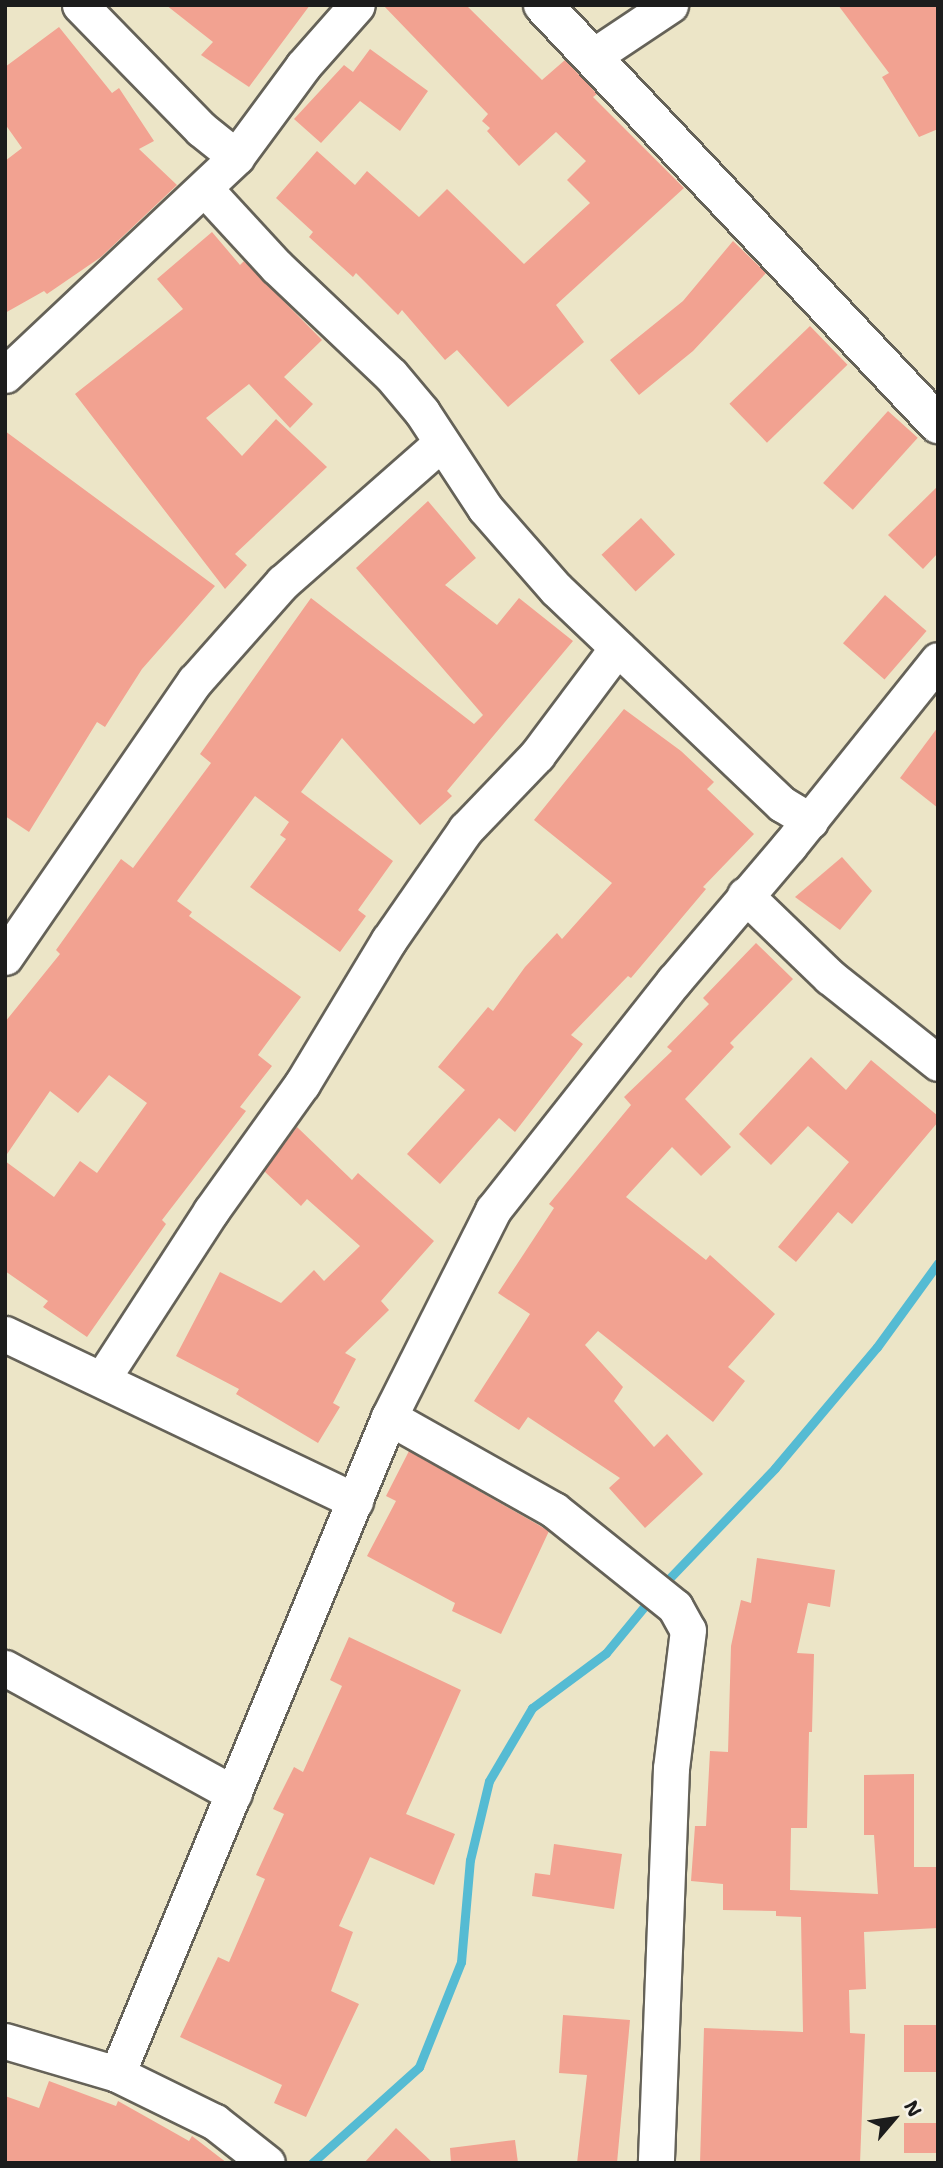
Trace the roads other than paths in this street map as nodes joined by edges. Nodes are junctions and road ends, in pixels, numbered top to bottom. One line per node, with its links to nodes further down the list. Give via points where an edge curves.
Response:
1 (80, 5): 6 (street, via 201,129)
2 (357, 5): 6 (street, via 303,66)
3 (543, 5): 5 (street)
4 (670, 5): 5 (street)
5 (592, 57): 9 (street)
6 (236, 157): 7 (street)
7 (205, 189): 8 (street); 10 (street, via 276,266 391,375 422,412)
8 (5, 376)
9 (938, 424)
10 (440, 444): 11 (street, via 485,508 556,589); 15 (street, via 283,582 195,681)
11 (617, 648): 13 (street, via 782,804); 18 (street, via 537,755 466,829 389,940 302,1084 211,1211)
12 (938, 660): 13 (street)
13 (810, 821): 14 (street)
14 (745, 895): 16 (street, via 830,977); 19 (street, via 494,1210)
15 (5, 957)
16 (938, 1063)
17 (5, 1334): 18 (street)
18 (102, 1379): 20 (street)
19 (389, 1417): 20 (street); 26 (street, via 554,1510 675,1607 689,1639 670,1781)
20 (355, 1501): 22 (street)
21 (5, 1668): 22 (street)
22 (233, 1794): 24 (street)
23 (5, 2041): 24 (street)
24 (117, 2074): 25 (street, via 215,2122)
25 (267, 2163)
26 (656, 2163)

